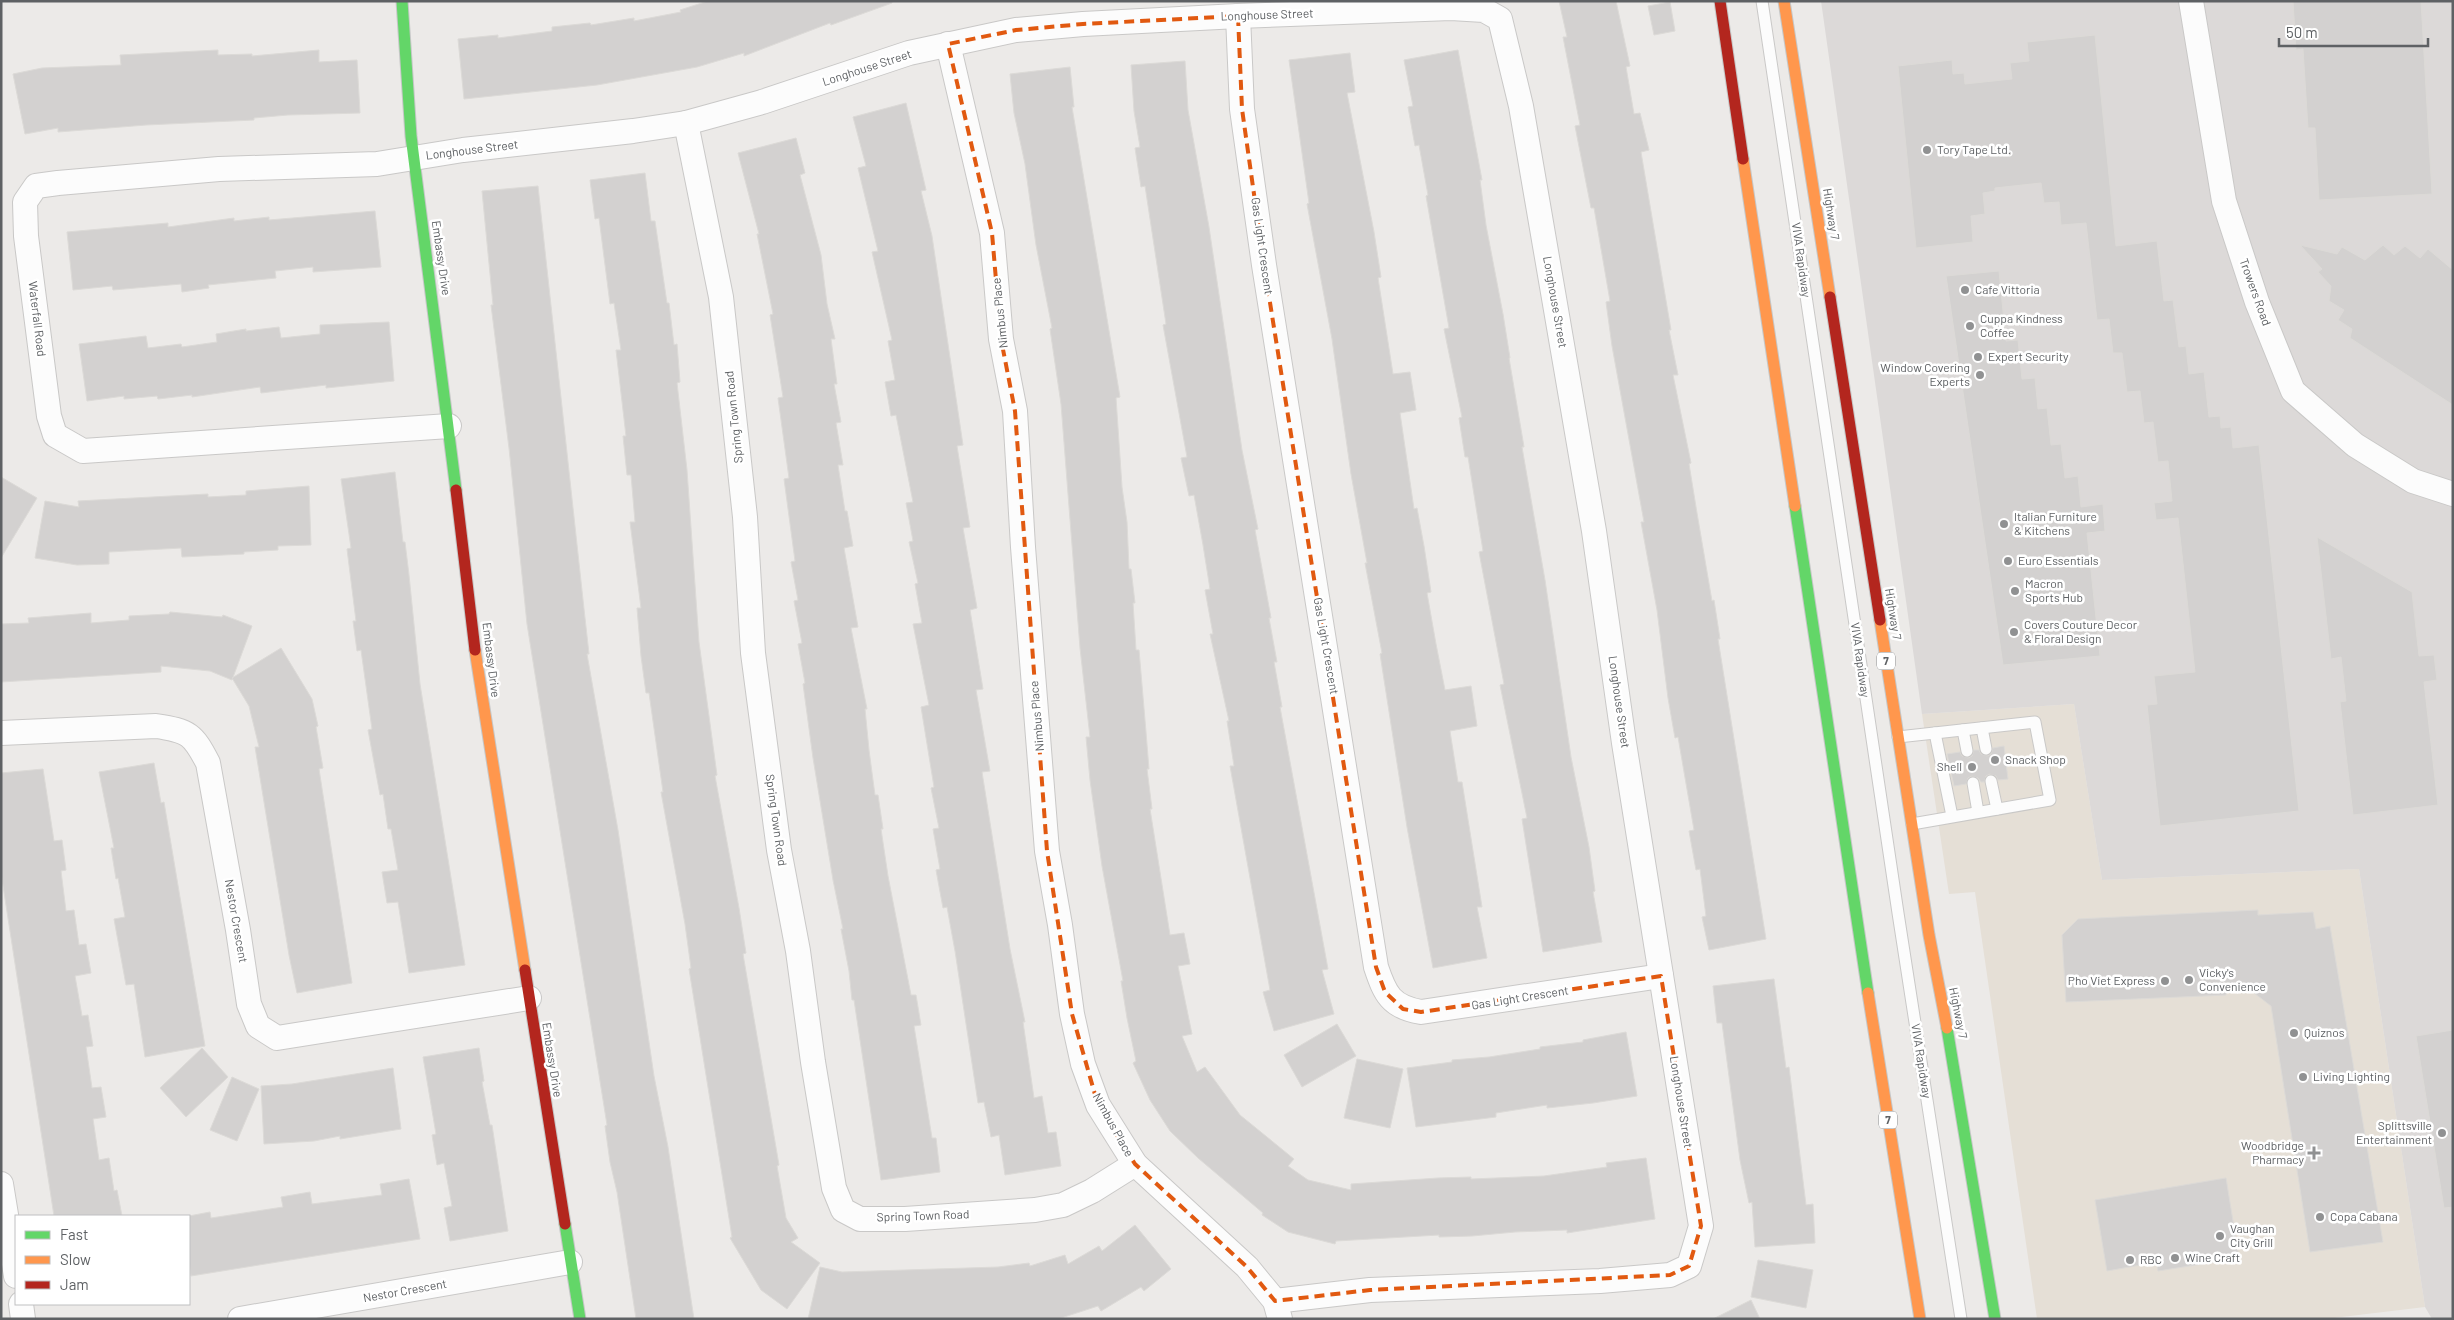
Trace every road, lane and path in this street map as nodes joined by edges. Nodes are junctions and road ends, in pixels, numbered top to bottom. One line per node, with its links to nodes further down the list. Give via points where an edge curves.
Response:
1 (402, 1): 9 (main road, Embassy Drive)
2 (1720, 1): 36 (main road, 7, via 1855,912)
3 (1762, 1): 37 (lane, VIVA Rapidway)
4 (1784, 1): 16 (main road, Highway 7 / 7)
5 (2190, 1): 11 (street, Trowers Road, via 2224,201 2293,392 2355,445 2413,480)
6 (1238, 16): 7 (street, Longhouse Street, via 1016,30); 25 (street, Longhouse Street, via 1451,8 1484,10 1500,18 1521,106 1594,531); 25 (street, Gas Light Crescent, via 1242,109 1264,265 1376,967 1385,992 1403,1009 1421,1012)
7 (948, 44): 8 (street, Longhouse Street, via 909,53 762,102); 27 (street, Nimbus Place, via 992,233 1001,339 1015,411 1047,851 1072,1014 1083,1064 1098,1105)
8 (686, 123): 9 (street, Longhouse Street); 27 (street, Spring Town Road, via 721,297 745,517 753,653 779,850 798,951 812,1062 834,1188 843,1210 860,1219 905,1219 1035,1210 1063,1205)
9 (414, 158): 10 (main road, Embassy Drive); 10 (street, Waterfall Road, via 377,164 219,169 36,186 25,202 26,236 49,416 56,435 83,451)
10 (449, 426): 26 (main road, Embassy Drive, via 478,678)
11 (2453, 494)
12 (1982, 728): 13 (lane); 17 (lane); 21 (lane, via 2035,722 2050,800)
13 (1963, 730): 15 (lane); 18 (lane)
14 (1, 732): 26 (street, Nestor Crescent, via 156,726 179,729 196,740 208,763 249,1004 258,1026 278,1038)
15 (1935, 733): 16 (lane); 23 (lane)
16 (1898, 736): 24 (main road, Highway 7 / 7)
17 (1986, 749)
18 (1967, 751)
19 (1991, 781): 21 (lane)
20 (1973, 783): 22 (lane)
21 (1997, 809): 22 (lane)
22 (1978, 812): 23 (lane)
23 (1952, 816): 24 (lane)
24 (1912, 824): 38 (main road, Highway 7 / 7)
25 (1661, 976): 32 (street, Longhouse Street, via 1701,1226 1689,1266 1670,1275 1600,1281 1370,1290)
26 (529, 998): 29 (main road, Embassy Drive)
27 (1135, 1164): 32 (street, Nimbus Place, via 1247,1267)
28 (1, 1184): 30 (street)
29 (570, 1262): 34 (street, Nestor Crescent); 35 (main road, Embassy Drive)
30 (15, 1270)
31 (20, 1305): 33 (street)
32 (1278, 1310)
33 (23, 1319)
34 (240, 1319)
35 (580, 1319)
36 (1920, 1319)
37 (1961, 1319)
38 (1995, 1319)

